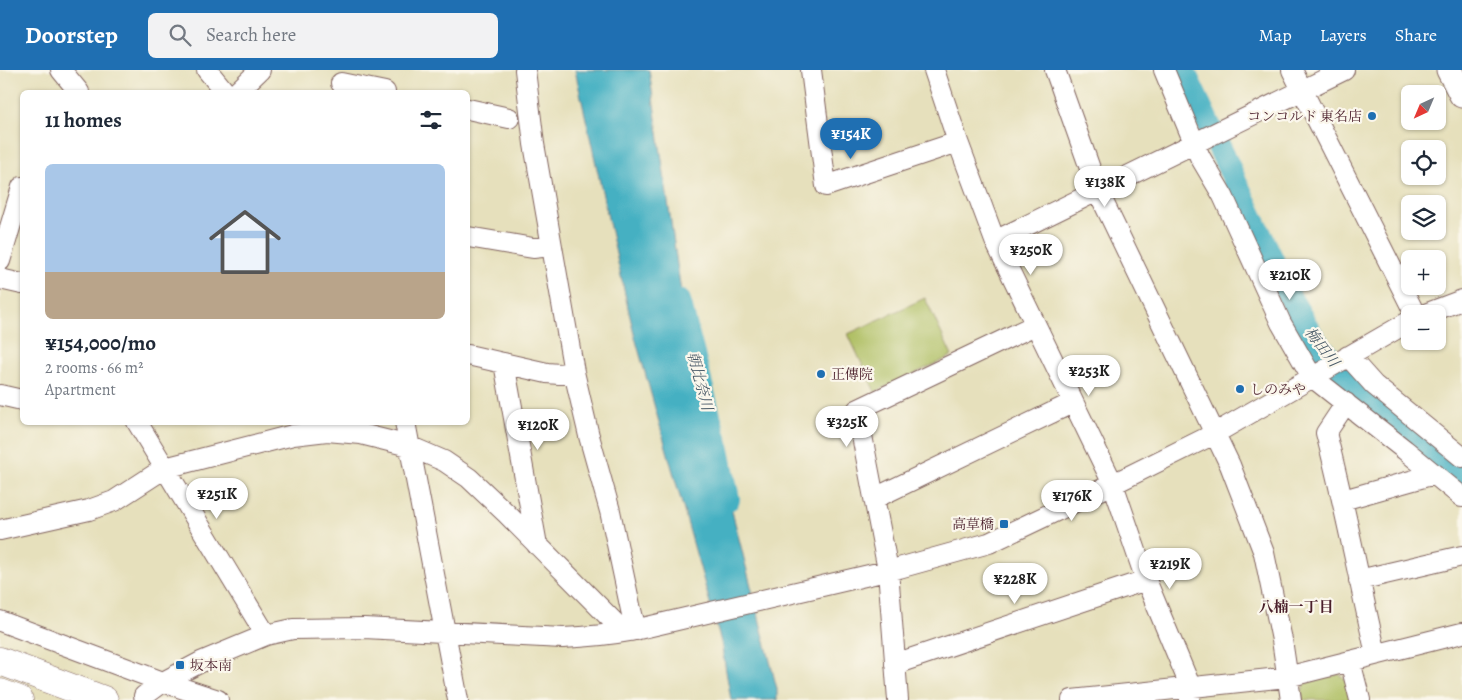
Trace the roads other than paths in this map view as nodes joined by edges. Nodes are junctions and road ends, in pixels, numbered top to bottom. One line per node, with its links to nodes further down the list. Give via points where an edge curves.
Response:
1 (61, 70): 13 (street)
2 (207, 70): 14 (street)
3 (260, 70): 15 (street)
4 (525, 70): 27 (street)
5 (811, 70): 21 (street, via 826,186)
6 (934, 70): 21 (street)
7 (1055, 70): 23 (street)
8 (1164, 70): 22 (street)
9 (1292, 70): 17 (street)
10 (1344, 70): 17 (street)
11 (1449, 70): 18 (main road)
12 (341, 82): 16 (street)
13 (77, 90)
14 (223, 90)
15 (239, 90)
16 (376, 90)
17 (1302, 91): 22 (street); 32 (street)
18 (1462, 95)
19 (470, 110): 20 (street)
20 (509, 118)
21 (958, 142): 26 (street)
22 (1197, 143): 23 (street); 40 (street, via 1281,323)
23 (1098, 191): 26 (street); 47 (street)
24 (20, 195): 28 (street)
25 (470, 237): 27 (street, via 534,248)
26 (995, 241): 34 (street)
27 (551, 246): 39 (street)
28 (0, 262)
29 (0, 279): 30 (street)
30 (20, 284)
31 (1462, 300): 33 (street)
32 (1410, 305)
33 (1446, 306)
34 (1035, 325): 43 (street); 54 (street, via 857,410)
35 (1401, 326): 37 (street)
36 (470, 355): 38 (street)
37 (1346, 357): 40 (street); 49 (street, via 1374,385)
38 (504, 363): 39 (street, via 547,373); 57 (street)
39 (574, 372): 63 (street, via 610,511)
40 (1311, 377): 44 (street); 47 (street)
41 (0, 395): 42 (street)
42 (20, 400)
43 (1072, 403): 52 (street); 54 (street)
44 (1346, 403): 51 (street); 55 (street, via 1326,433)
45 (139, 425): 50 (street)
46 (406, 425): 48 (street)
47 (1214, 434): 52 (street); 71 (street, via 1230,464 1264,553)
48 (410, 446): 50 (street, via 361,434 327,431 293,435); 57 (street, via 444,461 468,478); 64 (street)
49 (1462, 457)
50 (166, 468): 56 (street, via 114,501 89,510); 66 (street)
51 (1435, 474): 53 (street); 55 (street)
52 (1113, 484): 59 (street, via 989,543); 60 (street)
53 (1462, 497)
54 (875, 498): 59 (street)
55 (1343, 500): 61 (street)
56 (0, 530)
57 (537, 545): 63 (street)
58 (1462, 556): 61 (street)
59 (888, 570): 63 (street); 70 (street)
60 (1146, 580): 70 (street); 74 (street)
61 (1359, 580): 67 (street)
62 (0, 621): 72 (street)
63 (635, 630): 64 (street, via 563,638)
64 (445, 632): 66 (street, via 315,628); 79 (street)
65 (1462, 633): 67 (street)
66 (266, 635): 72 (street)
67 (1376, 654): 69 (street)
68 (0, 661): 77 (highway)
69 (1350, 661): 71 (street); 83 (street)
70 (895, 664): 80 (street)
71 (1287, 677): 74 (street); 82 (street)
72 (163, 682): 75 (street); 78 (street)
73 (0, 692): 76 (highway)
74 (1191, 694): 81 (street)
75 (144, 696)
76 (19, 700)
77 (104, 700)
78 (218, 700)
79 (458, 700)
80 (898, 700)
81 (1081, 700)
82 (1290, 700)
83 (1360, 700)

